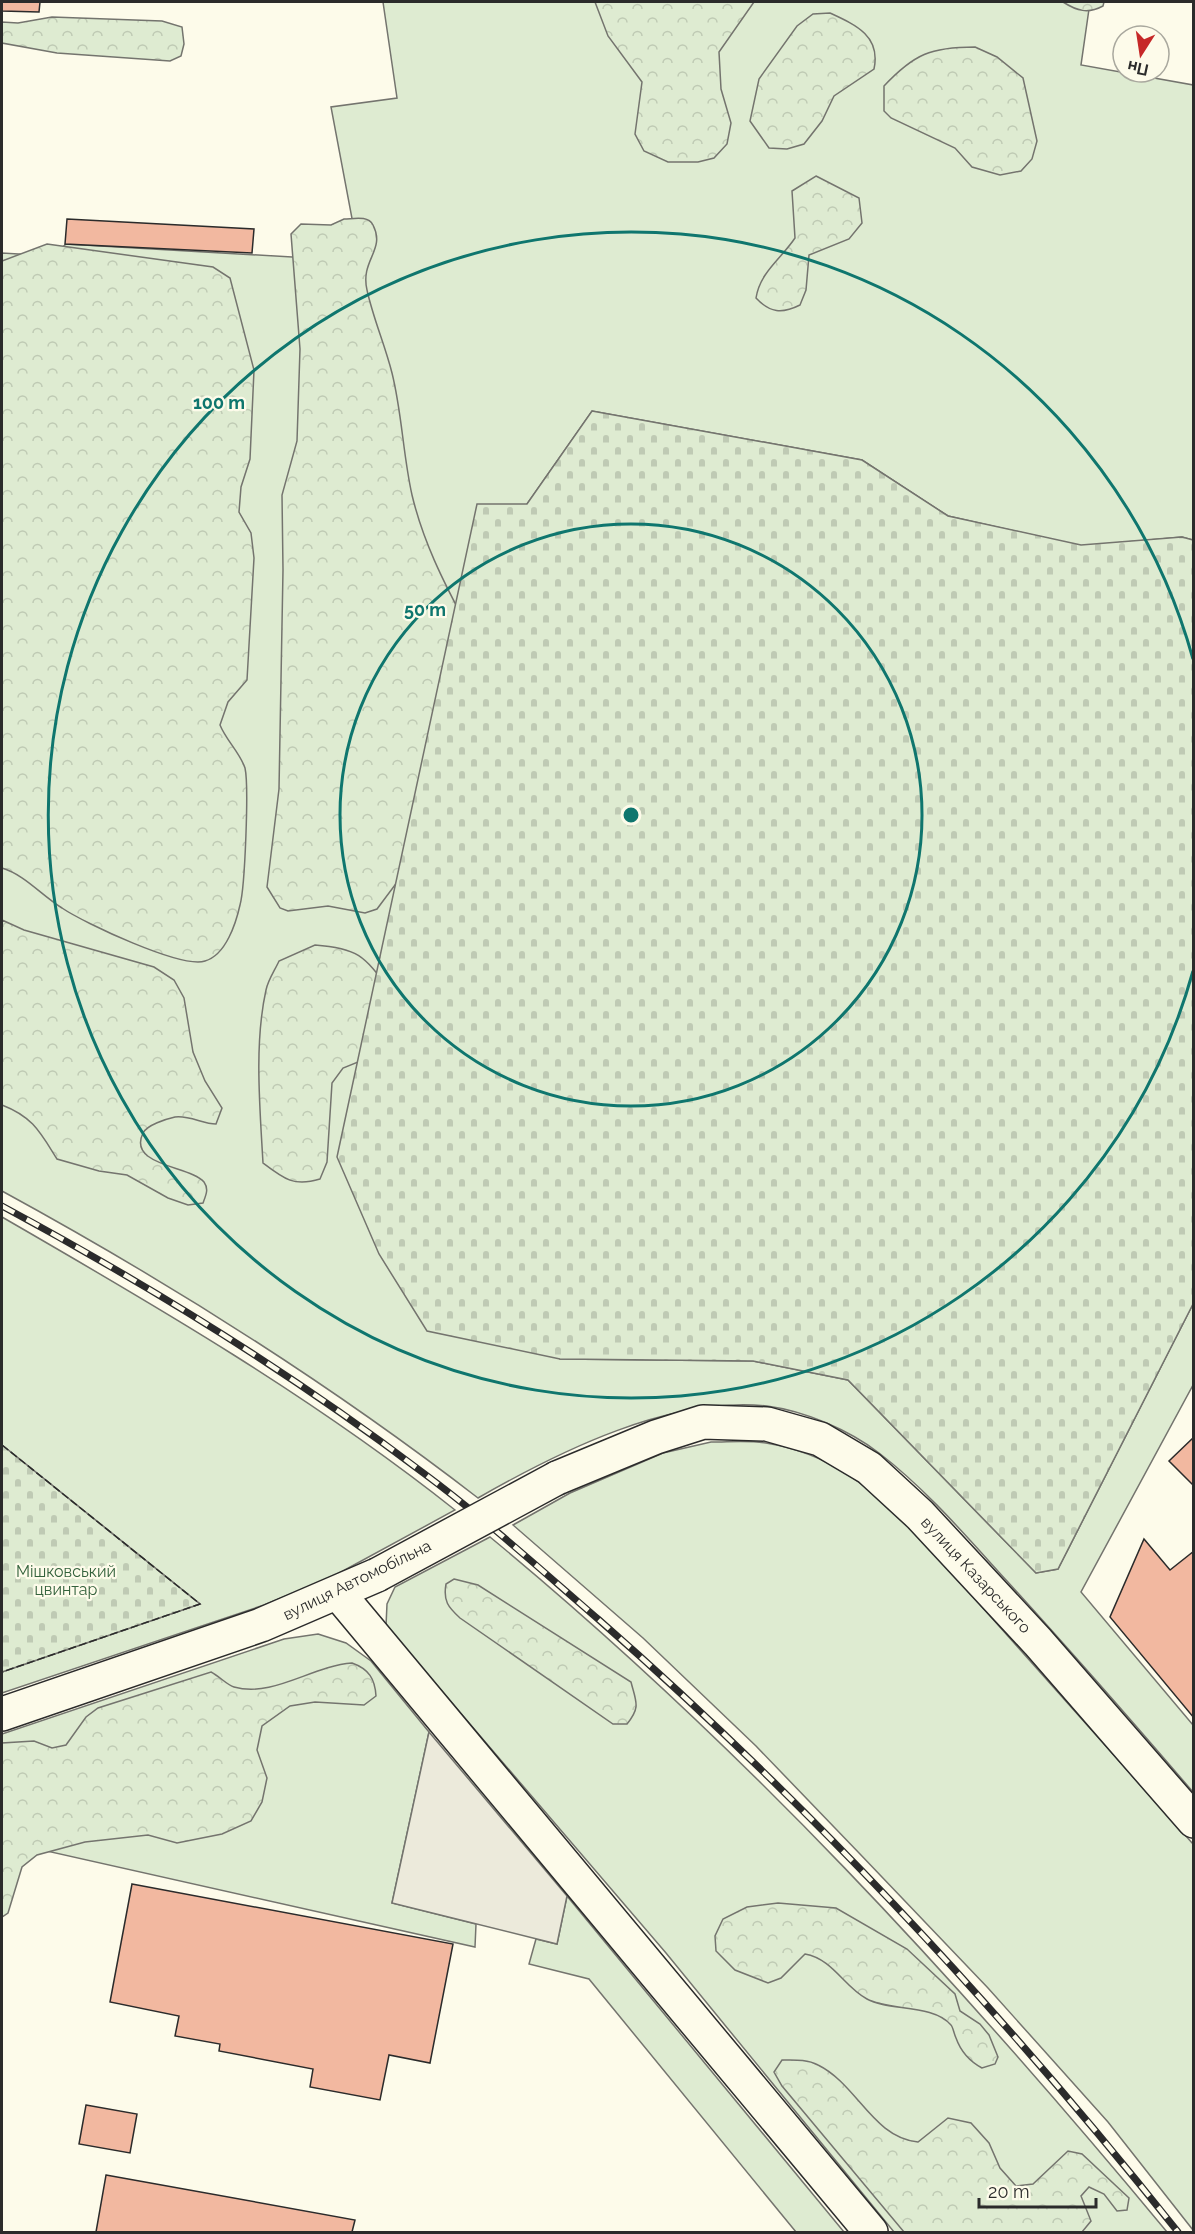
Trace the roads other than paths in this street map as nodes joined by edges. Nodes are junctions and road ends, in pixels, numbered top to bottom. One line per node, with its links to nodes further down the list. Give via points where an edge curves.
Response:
1 (703, 1422): 2 (street, вулиця Автомобільна, bridge, via 557,1478); 4 (street, вулиця Казарського, via 767,1424 820,1439 869,1468 920,1515 1038,1642)
2 (338, 1593): 3 (street, вулиця Автомобільна, via 261,1625); 5 (street)
3 (2, 1714)
4 (1194, 1821)
5 (871, 2232)

